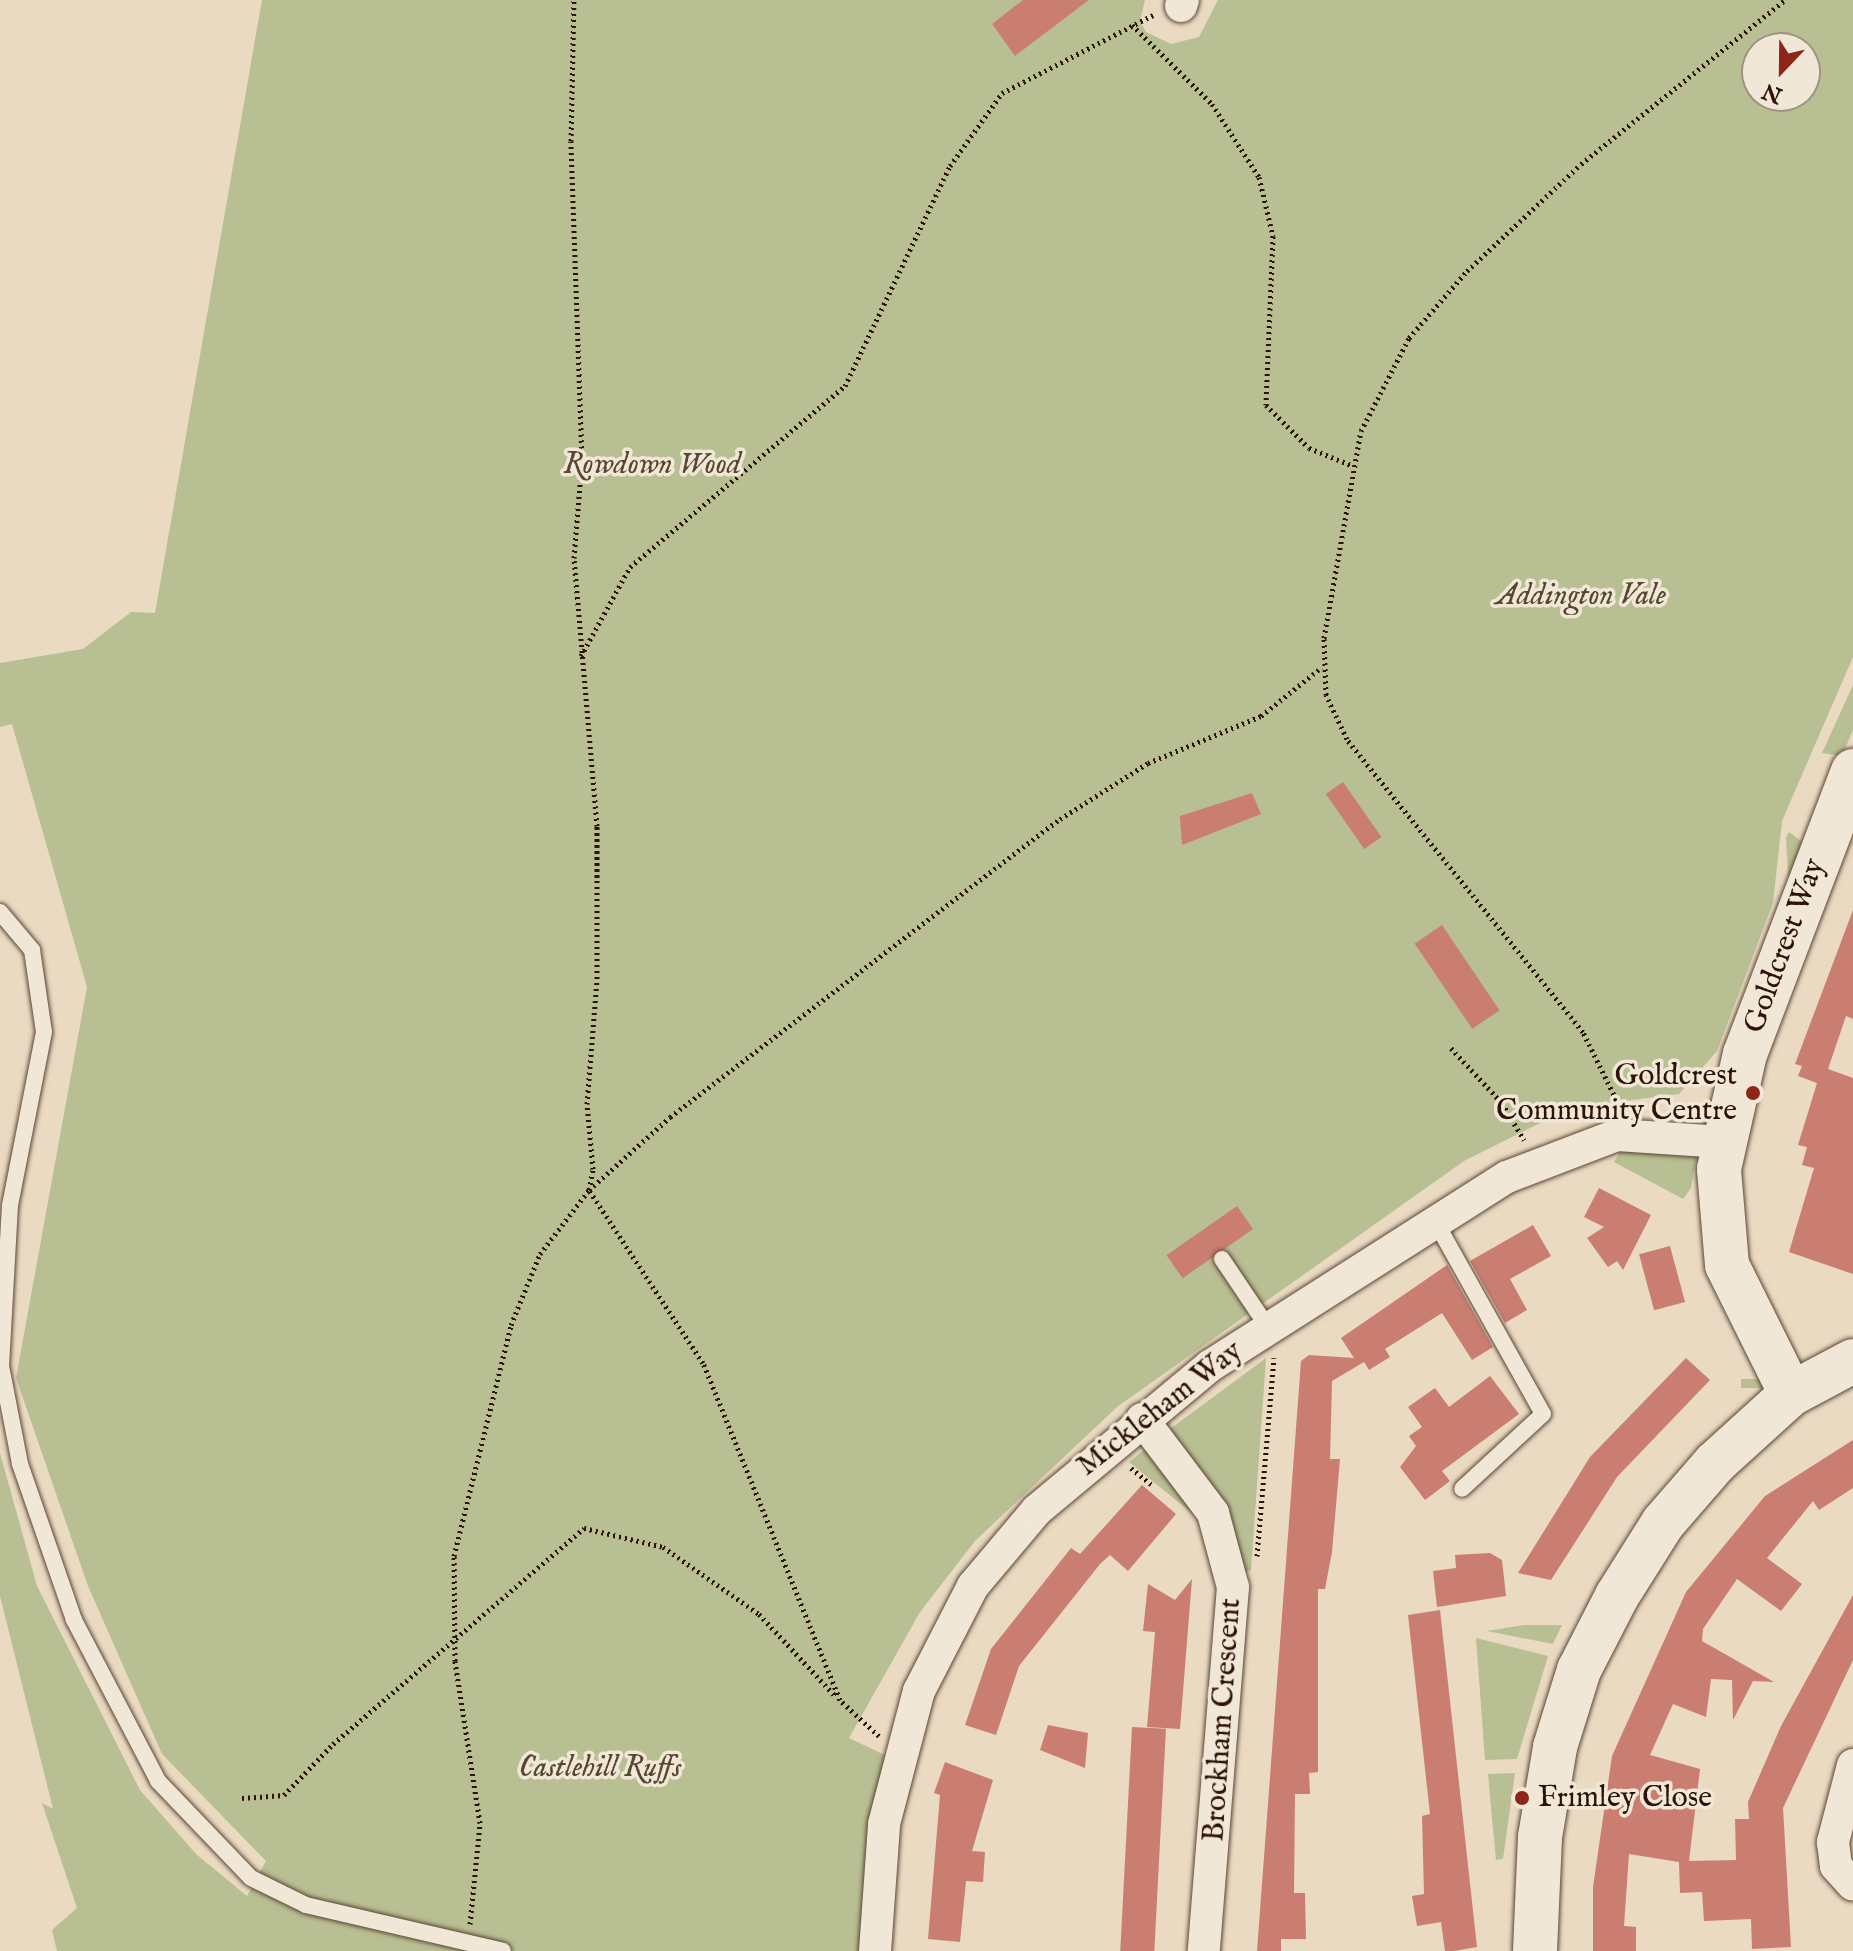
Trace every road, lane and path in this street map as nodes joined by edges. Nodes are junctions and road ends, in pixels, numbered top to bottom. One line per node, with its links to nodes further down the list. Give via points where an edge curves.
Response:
1 (574, 0): 6 (path, via 571,141 582,460 574,558)
2 (1785, 0): 5 (path, via 1581,164 1432,308 1373,400)
3 (1182, 3): 4 (path)
4 (1132, 25): 5 (path, via 1212,104 1259,177 1273,236 1266,405 1309,448); 6 (path, via 1002,93 950,166 845,386 630,567)
5 (1351, 465): 7 (path)
6 (581, 657): 14 (path, via 597,826)
7 (1322, 667): 11 (path, via 1347,739 1602,1061); 14 (path, via 1261,716 1148,763 1060,819 670,1117)
8 (1853, 771): 12 (street, Goldcrest Way, via 1762,1006)
9 (0, 912): 29 (lane, via 32,950 44,1032 10,1205 1,1366 20,1464 74,1620 158,1781 251,1878 306,1905)
10 (1451, 1048): 13 (path, via 1509,1113)
11 (1623, 1134): 12 (street, Mickleham Way); 13 (street, Mickleham Way)
12 (1723, 1142): 19 (street, Goldcrest Way, via 1721,1246 1756,1334)
13 (1536, 1162): 15 (street, Mickleham Way)
14 (589, 1190): 23 (path, via 540,1254 494,1379 454,1556); 24 (path, via 703,1363)
15 (1434, 1219): 17 (street, Mickleham Way); 21 (lane, via 1543,1414)
16 (1222, 1259): 17 (lane)
17 (1267, 1326): 20 (street, Mickleham Way); 22 (path, via 1274,1364 1255,1572)
18 (1853, 1361): 19 (street)
19 (1791, 1394): 33 (street, via 1675,1507 1579,1670 1544,1803)
20 (1142, 1419): 22 (street, Brockham Crescent, via 1213,1513); 25 (street, Mickleham Way, via 1037,1510 979,1576 930,1663)
21 (1462, 1489)
22 (1233, 1582): 32 (street, Brockham Crescent)
23 (454, 1642): 24 (path, via 584,1528 663,1547 759,1614); 27 (path, via 284,1795); 29 (path, via 480,1823 470,1932)
24 (840, 1700): 25 (path)
25 (899, 1751): 31 (street, Mickleham Way, via 880,1856)
26 (1853, 1765): 28 (street, via 1833,1842 1836,1866)
27 (242, 1798)
28 (1853, 1885)
29 (475, 1942): 30 (lane)
30 (503, 1951)
31 (875, 1951)
32 (1204, 1951)
33 (1535, 1951)

